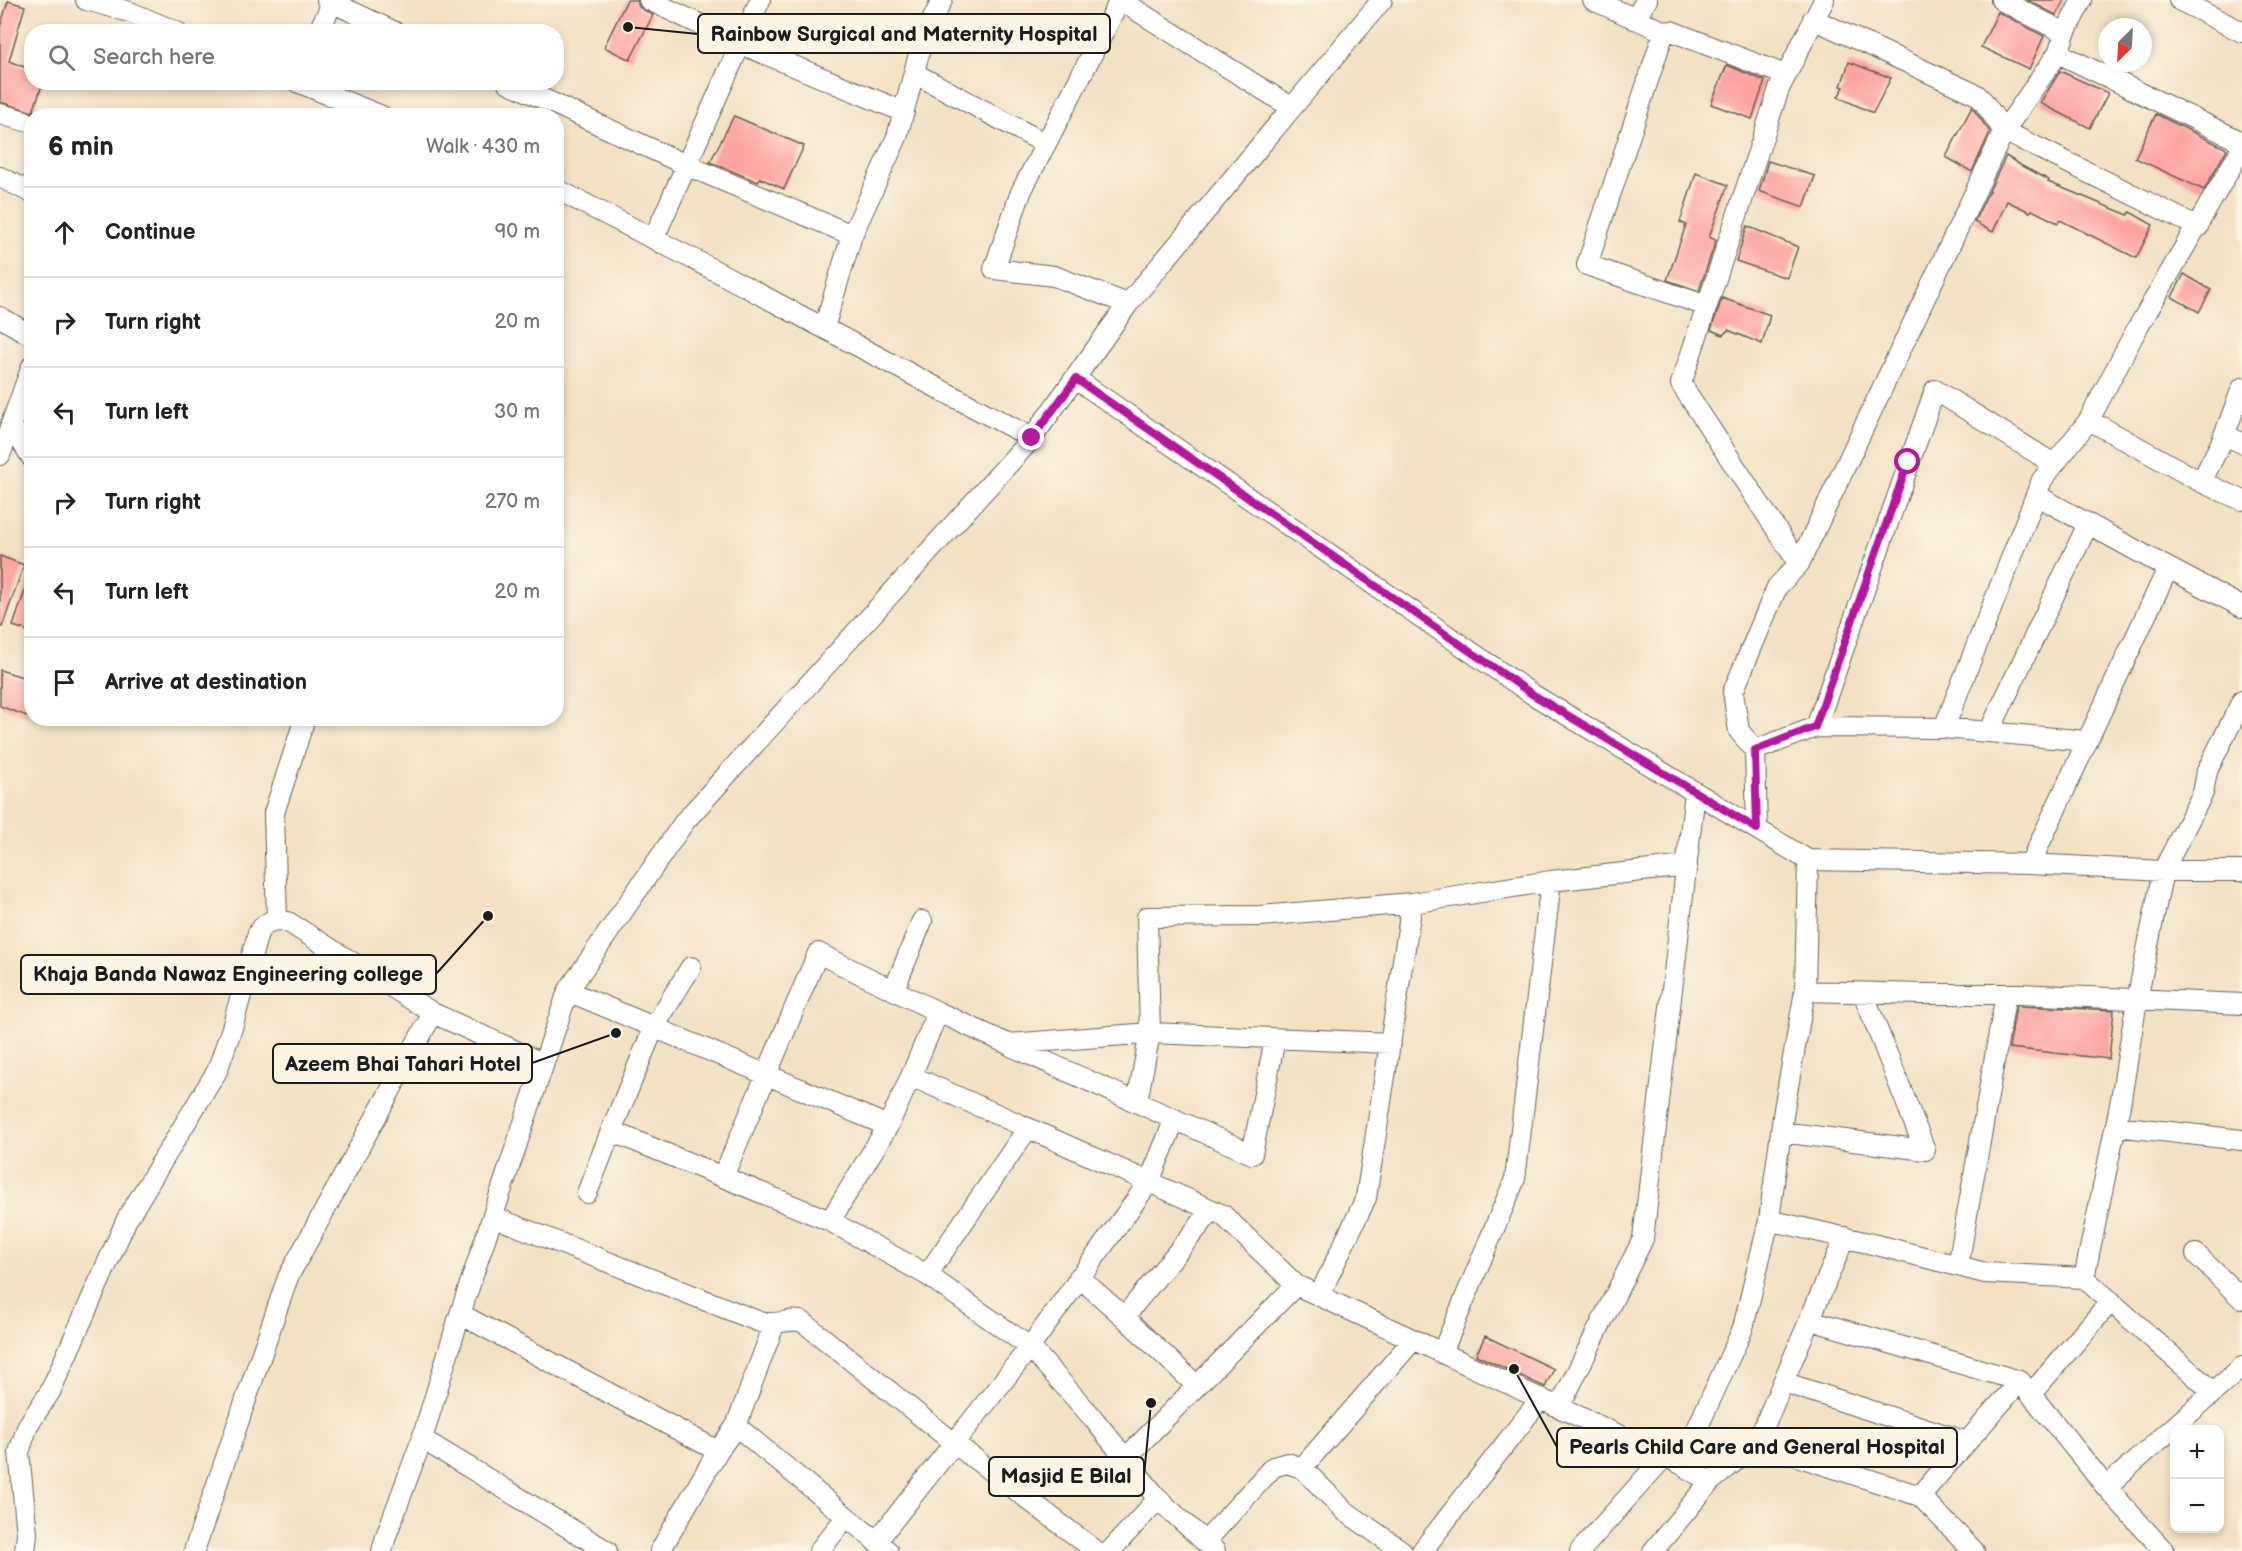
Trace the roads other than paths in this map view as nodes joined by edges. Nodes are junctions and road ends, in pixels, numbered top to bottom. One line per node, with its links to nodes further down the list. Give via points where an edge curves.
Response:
1 (86, 0): 16 (street)
2 (648, 0): 22 (street)
3 (760, 0): 22 (street)
4 (942, 0): 24 (street, via 922,42)
5 (1120, 0): 28 (street); 37 (street)
6 (1382, 0): 28 (street)
7 (1593, 0): 14 (street)
8 (1647, 0): 14 (street)
9 (1824, 0): 15 (street)
10 (2001, 0): 21 (street)
11 (2082, 0): 21 (street)
12 (2179, 0): 20 (street)
13 (332, 1): 17 (street); 18 (street)
14 (1634, 19): 19 (street)
15 (1813, 19): 25 (street); 35 (street, via 1977,95)
16 (158, 24)
17 (322, 24)
18 (379, 24)
19 (1665, 32): 25 (street); 47 (street, via 1587,265)
20 (2242, 32)
21 (2065, 33): 23 (street)
22 (741, 44): 32 (street); 39 (street)
23 (2058, 53): 35 (street); 36 (street)
24 (914, 73): 32 (street); 37 (street)
25 (1785, 75): 47 (street)
26 (316, 90): 29 (street)
27 (524, 90): 30 (street)
28 (1291, 107): 46 (street)
29 (358, 108)
30 (563, 108)
31 (564, 108): 39 (street)
32 (904, 112): 44 (street, via 897,137)
33 (0, 114): 34 (street)
34 (24, 121)
35 (2004, 131): 43 (street); 65 (street)
36 (2242, 142)
37 (1046, 144): 46 (street, via 1022,192 994,269 1054,276)
38 (2242, 148): 43 (street)
39 (686, 165): 44 (street); 45 (street)
40 (0, 177): 41 (street)
41 (24, 189)
42 (564, 193): 45 (street)
43 (2198, 227): 54 (street)
44 (852, 235): 49 (street)
45 (654, 238): 49 (street)
46 (1128, 304): 51 (street)
47 (1707, 306): 65 (street, via 1681,384)
48 (0, 317): 50 (street)
49 (824, 328): 56 (street)
50 (24, 331)
51 (1076, 379): 56 (street); 75 (street, via 1532,694)
52 (24, 388): 55 (street)
53 (2242, 388): 57 (street)
54 (2088, 420): 60 (street); 61 (street)
55 (11, 425): 58 (street); 59 (street)
56 (1032, 438): 88 (street, via 685,821)
57 (2233, 439): 61 (street)
58 (24, 445)
59 (0, 455)
60 (2054, 464): 62 (street); 70 (street, via 1935,390)
61 (2201, 482): 63 (street)
62 (2036, 495): 64 (street); 71 (street)
63 (2242, 500)
64 (2088, 524): 66 (street); 72 (street)
65 (1799, 564): 74 (street, via 1778,587 1732,692 1739,731)
66 (2163, 565): 67 (street); 73 (street, via 2168,568)
67 (2242, 607)
68 (2242, 701): 80 (street, via 2207,771 2204,792)
69 (302, 726): 84 (street, via 274,813)
70 (1815, 727): 71 (street); 74 (street)
71 (1944, 728): 72 (street)
72 (1989, 732): 73 (street)
73 (2087, 741): 78 (street)
74 (1755, 750): 76 (street)
75 (1695, 792): 76 (street); 79 (street)
76 (1757, 829): 77 (street)
77 (1808, 860): 78 (street); 89 (street)
78 (2030, 864): 80 (street)
79 (1687, 866): 82 (street); 142 (street, via 1643,1239)
80 (2163, 871): 81 (street); 92 (street)
81 (2242, 871)
82 (1551, 881): 83 (street); 135 (street, via 1515,1179)
83 (1412, 903): 97 (street, via 1260,916 1147,916); 99 (street)
84 (277, 919): 95 (street, via 288,922); 160 (street, via 265,923 258,933 217,1071 127,1219 50,1392 28,1425 19,1452 27,1534)
85 (922, 921): 87 (street)
86 (691, 967): 96 (street)
87 (894, 990): 94 (street); 102 (street, via 818,953)
88 (568, 991): 96 (street); 101 (street)
89 (1805, 992): 90 (street); 110 (street)
90 (1863, 993): 91 (street); 110 (street, via 1925,1150)
91 (2006, 994): 92 (street); 121 (street)
92 (2137, 1000): 93 (street); 107 (street)
93 (2242, 1004)
94 (938, 1012): 100 (street); 103 (street)
95 (433, 1013): 101 (street); 161 (street, via 288,1277)
96 (654, 1027): 102 (street); 109 (street)
97 (1150, 1034): 98 (street); 100 (street); 104 (street)
98 (1275, 1039): 99 (street); 105 (street, via 1252,1154)
99 (1391, 1043): 126 (street, via 1366,1198)
100 (1008, 1044): 104 (street)
101 (542, 1063): 116 (street)
102 (767, 1075): 106 (street); 112 (street)
103 (911, 1076): 106 (street); 108 (street)
104 (1137, 1102): 105 (street)
105 (1174, 1119): 113 (street)
106 (888, 1126): 118 (street)
107 (2116, 1126): 111 (street); 124 (street)
108 (1028, 1128): 113 (street); 122 (street)
109 (611, 1131): 112 (street); 114 (street)
110 (1781, 1132): 117 (street)
111 (2242, 1140)
112 (723, 1177): 118 (street)
113 (1149, 1182): 115 (street); 123 (street)
114 (587, 1193)
115 (1212, 1210): 125 (street); 130 (street)
116 (494, 1217): 129 (street); 132 (street)
117 (1769, 1220): 119 (street); 150 (street, via 1743,1328)
118 (830, 1221): 122 (street)
119 (1845, 1238): 121 (street); 131 (street)
120 (2196, 1254): 127 (street)
121 (1958, 1266): 124 (street, via 1985,1273)
122 (927, 1275): 134 (street)
123 (1079, 1277): 130 (street); 134 (street)
124 (2084, 1278): 128 (street)
125 (1296, 1285): 126 (street); 138 (street)
126 (1319, 1296): 133 (street)
127 (2242, 1299)
128 (2111, 1301): 139 (street); 140 (street)
129 (460, 1314): 144 (street); 148 (street)
130 (1124, 1317): 138 (street)
131 (1810, 1320): 137 (street); 139 (street)
132 (774, 1325): 143 (street); 146 (street, via 803,1322)
133 (1413, 1340): 135 (street); 151 (street)
134 (1030, 1347): 146 (street); 149 (street)
135 (1442, 1353): 141 (street)
136 (2242, 1367): 140 (street)
137 (1783, 1382): 145 (street); 147 (street)
138 (1197, 1386): 149 (street)
139 (2025, 1388): 145 (street); 153 (street)
140 (2213, 1392): 153 (street)
141 (1541, 1398): 142 (street); 169 (street)
142 (1560, 1406): 150 (street)
143 (736, 1426): 148 (street); 156 (street)
144 (422, 1439): 162 (street); 163 (street)
145 (1967, 1442): 154 (street)
146 (954, 1443): 157 (street); 166 (street)
147 (1757, 1443): 152 (street); 154 (street)
148 (718, 1451): 164 (street)
149 (1125, 1459): 155 (street)
150 (1673, 1460): 152 (street); 170 (street)
151 (1302, 1468): 158 (street, via 1287,1463 1273,1467); 168 (street, via 1345,1511)
152 (1710, 1482): 159 (street)
153 (2106, 1487): 172 (street)
154 (1920, 1496): 171 (street)
155 (1158, 1499): 158 (street); 167 (street)
156 (846, 1518): 157 (street); 165 (street)
157 (882, 1546)
158 (1210, 1546)
159 (1656, 1550)
160 (24, 1551)
161 (194, 1551)
162 (382, 1551)
163 (607, 1551)
164 (660, 1551)
165 (819, 1551)
166 (1096, 1551)
167 (1110, 1551)
168 (1401, 1551)
169 (1422, 1551)
170 (1580, 1551)
171 (1974, 1551)
172 (2164, 1551)

